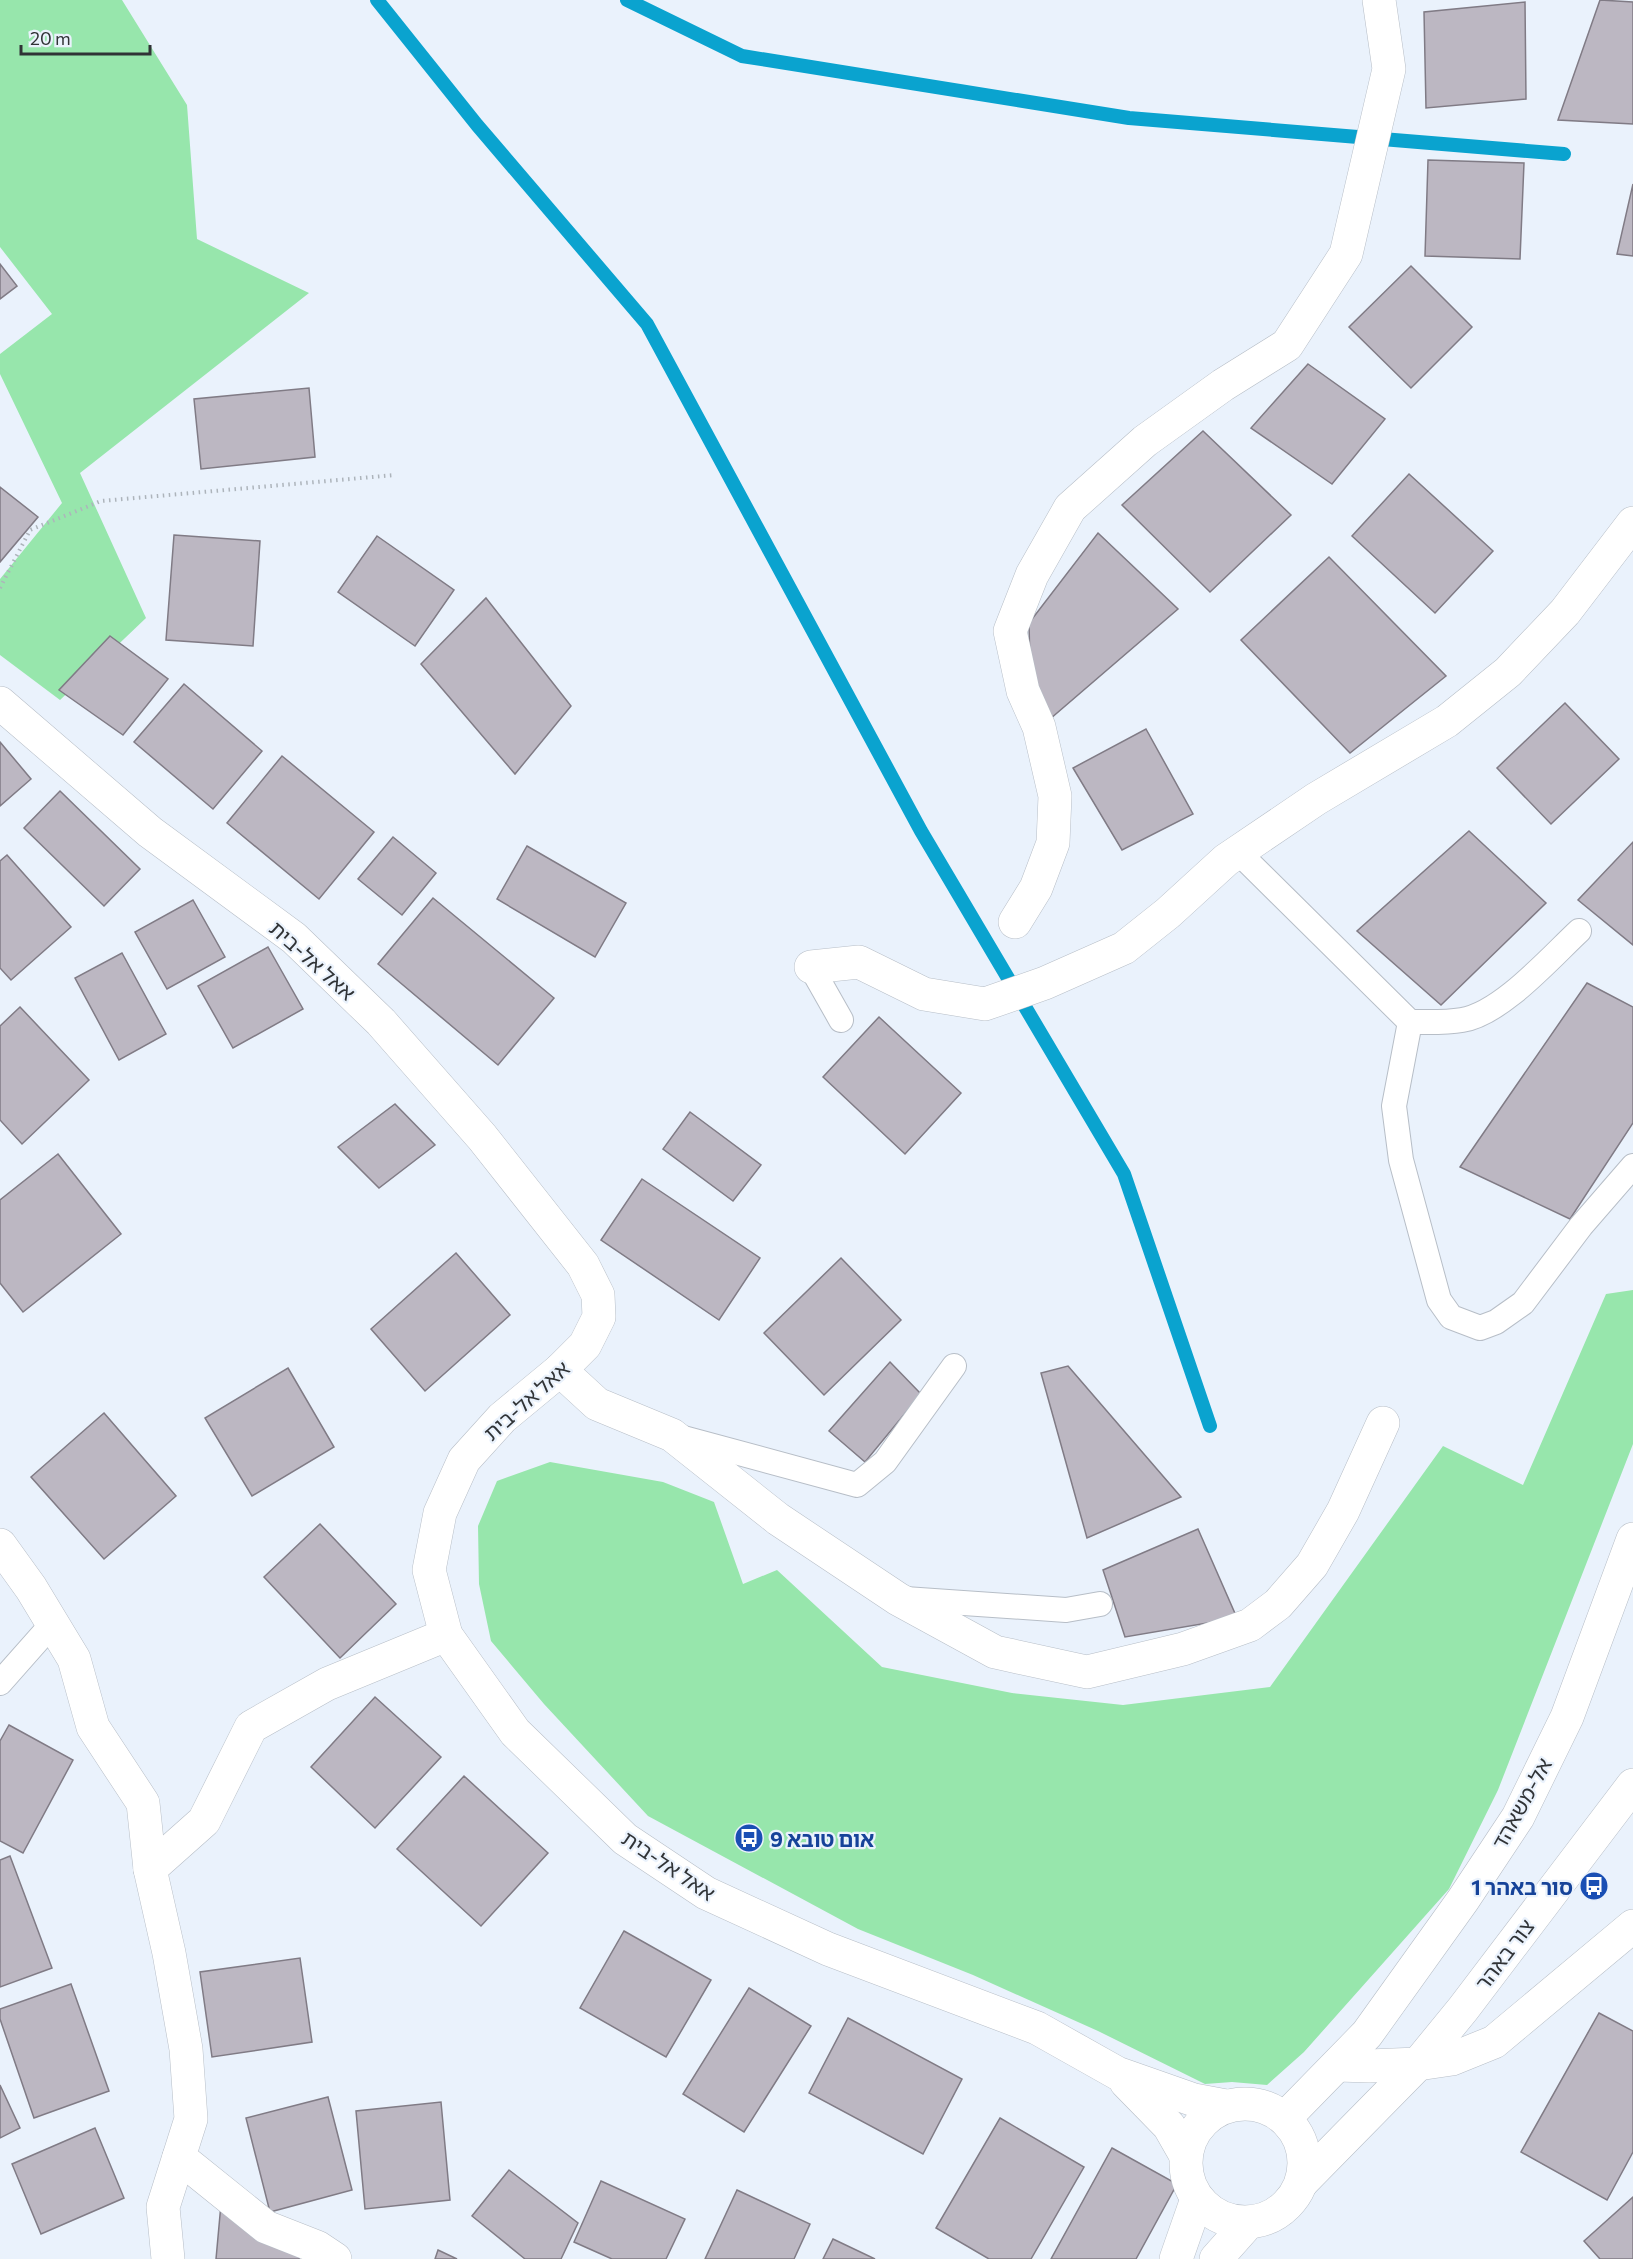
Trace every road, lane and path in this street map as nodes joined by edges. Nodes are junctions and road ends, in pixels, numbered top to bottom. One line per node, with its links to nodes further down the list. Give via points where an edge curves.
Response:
1 (1379, 0): 7 (street, via 1389,69 1346,254 1287,345 1145,441 1070,508 1032,575 1010,631 1023,691 1039,727 1055,796 1053,843 1036,888)
2 (395, 475): 4 (path, via 101,501 30,530)
3 (1633, 523): 6 (street, via 1565,612 1508,672 1447,721 1316,799)
4 (0, 588)
5 (0, 703): 14 (street, אאל אל-בית, via 150,832 294,938 381,1022 482,1137 583,1265 598,1294 599,1317 585,1345)
6 (1238, 852): 9 (street, via 1124,948 1046,983 985,1004 924,994 859,962); 11 (lane)
7 (1015, 922)
8 (1579, 931): 11 (lane, via 1498,1005 1461,1020)
9 (811, 967): 10 (lane)
10 (841, 1020)
11 (1410, 1022): 12 (lane, via 1394,1106 1401,1160 1439,1300 1451,1317 1480,1328 1523,1303)
12 (1633, 1166)
13 (954, 1366): 16 (lane, via 885,1462 857,1485)
14 (560, 1370): 16 (street, via 597,1404); 22 (street, אאל אל-בית, via 502,1418 464,1460 440,1513 429,1570)
15 (1383, 1423): 19 (street, via 1343,1511 1312,1565 1278,1604 1250,1625 1183,1649 1087,1672 994,1652)
16 (672, 1435): 19 (street, via 778,1519)
17 (1633, 1539): 28 (street, אל-משאהד, via 1567,1717 1518,1817 1367,2034)
18 (0, 1545): 21 (street)
19 (897, 1599): 20 (lane, via 1066,1610)
20 (1100, 1604)
21 (53, 1623): 23 (lane); 25 (street, via 74,1659 93,1727 143,1803)
22 (446, 1635): 25 (street, via 327,1684 251,1727 204,1821); 29 (street, אאל אל-בית, via 515,1732 626,1839 706,1893 828,1949 1037,2028)
23 (0, 1683)
24 (1633, 1785): 27 (street, צור באהר)
25 (150, 1869): 33 (street, via 186,2049 191,2119)
26 (1633, 1926): 27 (street, via 1494,2042 1452,2059)
27 (1418, 2064): 28 (street); 34 (street, צור באהר)
28 (1338, 2065): 31 (street, אל-משאהד)
29 (1117, 2073): 30 (street, אאל אל-בית, via 1183,2097); 32 (street, אאל אל-בית, via 1169,2126)
30 (1226, 2106): 31 (street, via 1247,2103 1267,2107); 32 (street, via 1207,2116 1194,2132)
31 (1285, 2118): 34 (street, via 1303,2148)
32 (1185, 2154): 35 (street, via 1186,2178)
33 (179, 2157): 37 (street, via 163,2207); 38 (street, via 266,2227 317,2247)
34 (1301, 2183): 36 (street, via 1280,2211)
35 (1197, 2199): 36 (street, via 1215,2215); 39 (street)
36 (1248, 2223): 40 (street)
37 (168, 2259)
38 (334, 2259)
39 (1176, 2259)
40 (1216, 2259)

